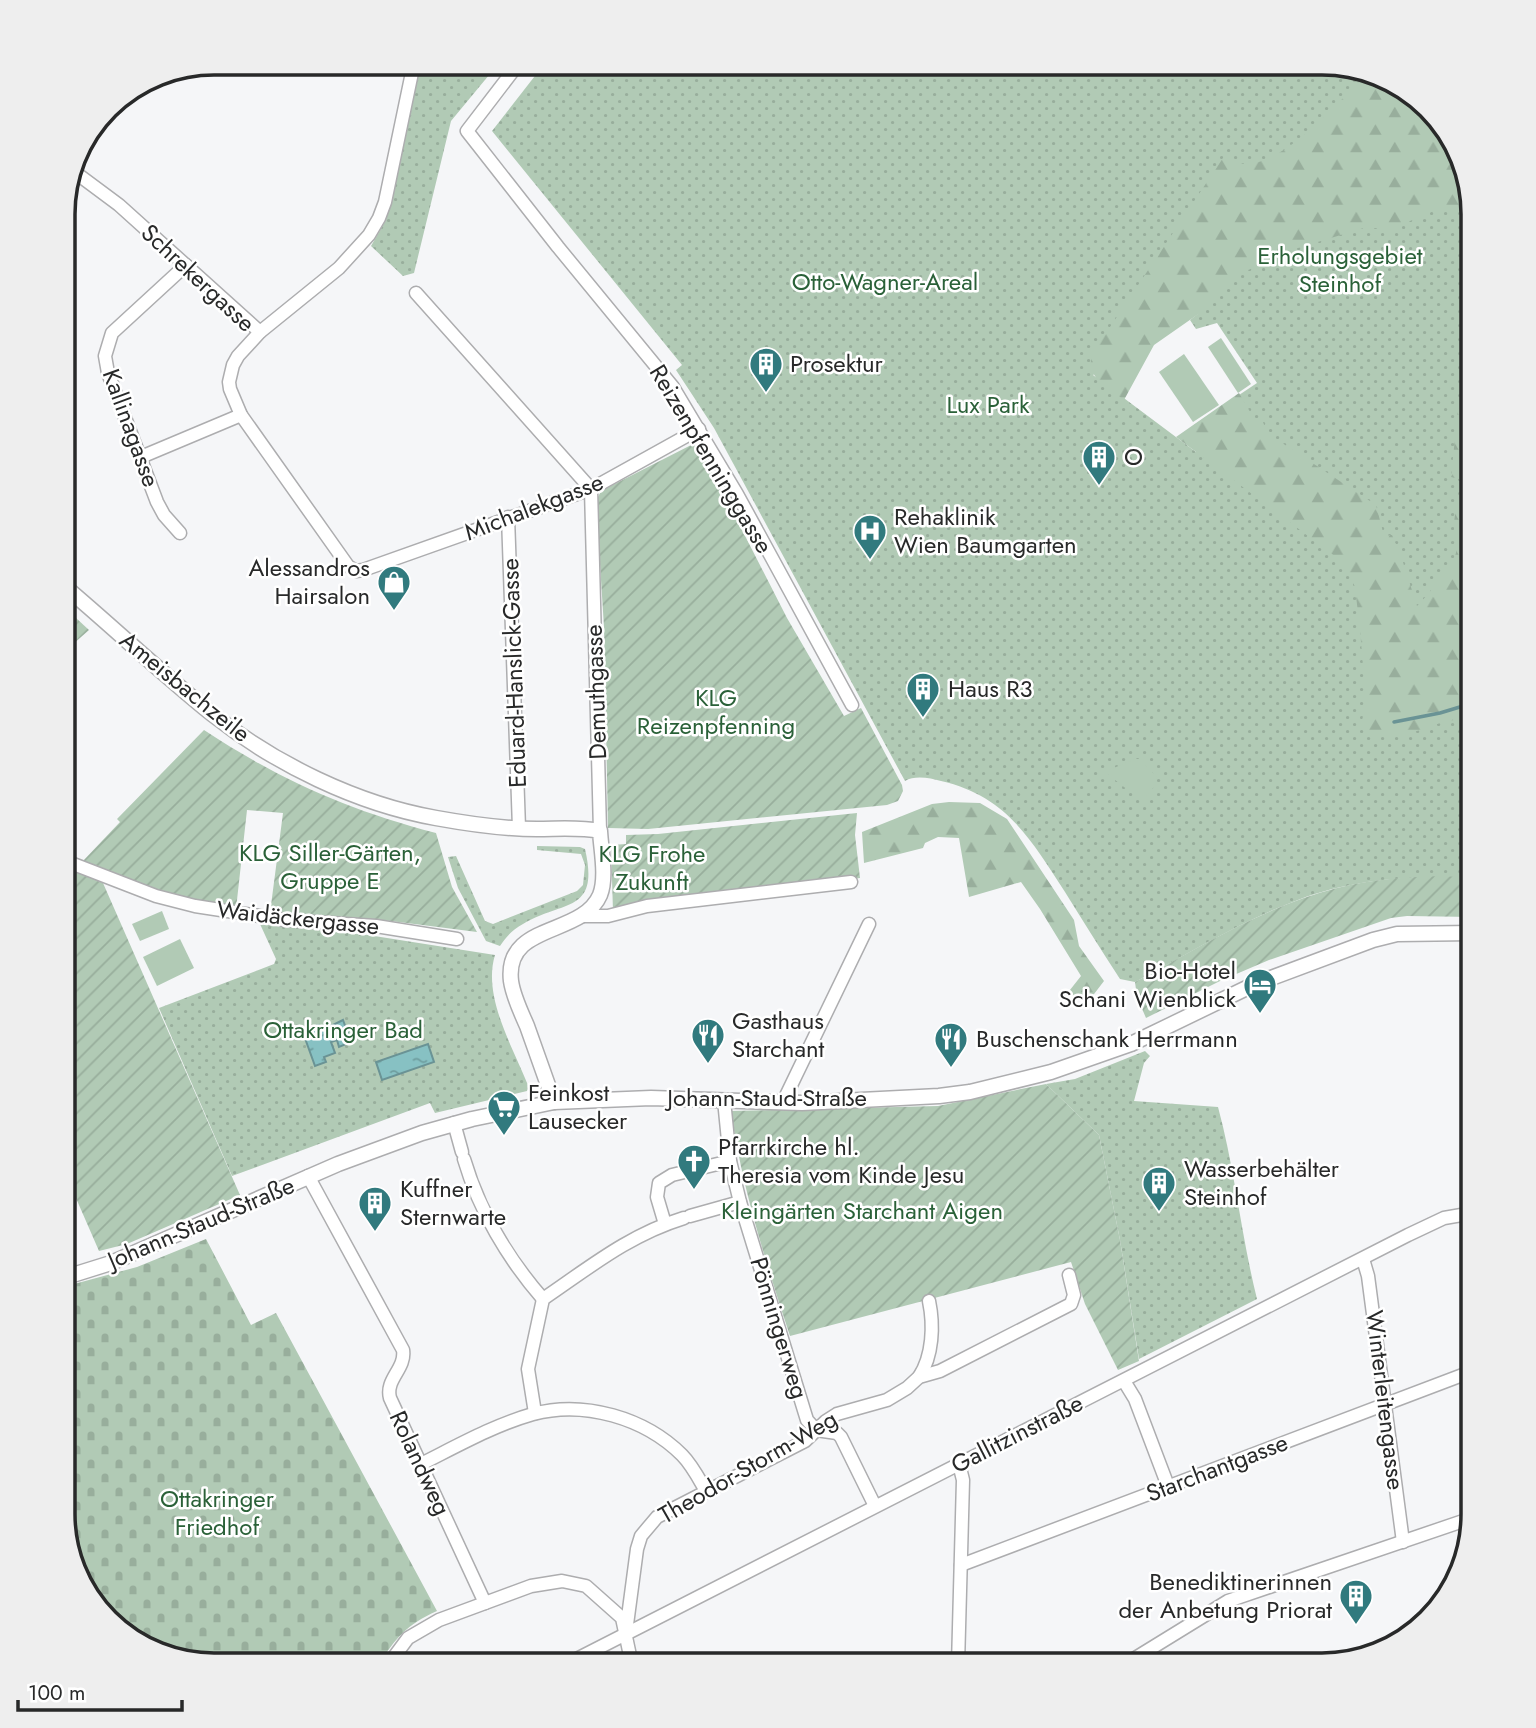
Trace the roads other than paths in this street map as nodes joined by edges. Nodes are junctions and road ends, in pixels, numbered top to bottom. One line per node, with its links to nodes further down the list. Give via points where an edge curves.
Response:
1 (411, 75): 6 (street, via 385,202 369,235 338,268)
2 (510, 75): 8 (street, Reizenpfenninggasse, via 467,131 673,387)
3 (81, 176): 4 (street, Schrekergasse)
4 (186, 265): 6 (street, Schrekergasse); 9 (street, Kallinagasse, via 112,333 106,348 108,373)
5 (416, 293): 10 (street)
6 (260, 332): 7 (street, Schrekergasse, via 238,356 230,374 230,389)
7 (241, 415): 9 (street); 13 (street, Schrekergasse, via 348,566)
8 (699, 429): 10 (street, Michalekgasse); 15 (street, Reizenpfenninggasse)
9 (141, 457): 12 (street, Kallinagasse, via 157,502)
10 (591, 489): 11 (street, Michalekgasse); 17 (street, Demuthgasse)
11 (508, 517): 13 (street, Michalekgasse); 16 (street, Eduard-Hanslick-Gasse)
12 (180, 533)
13 (363, 570)
14 (76, 596): 16 (street, Ameisbachzeile, via 213,715 299,769 380,803 435,818)
15 (852, 705)
16 (519, 828): 17 (street, Ameisbachzeile)
17 (600, 831): 20 (street, Demuthgasse, via 603,886)
18 (75, 865): 23 (street, Waidäckergasse, via 195,906)
19 (851, 882): 20 (street)
20 (583, 916): 25 (street, via 528,940 511,969 514,993)
21 (869, 924): 26 (street)
22 (1461, 933): 26 (street, Johann-Staud-Straße, via 1397,934 1373,940 1255,984 1131,1044 1009,1083 939,1096)
23 (457, 939)
24 (724, 1100): 25 (street, Johann-Staud-Straße); 26 (street, Johann-Staud-Straße); 28 (street, Pönningerweg)
25 (554, 1102): 27 (street, Johann-Staud-Straße)
26 (783, 1102)
27 (454, 1123): 29 (street, Johann-Staud-Straße); 36 (street, via 469,1177 488,1218)
28 (730, 1161): 30 (street, Pönningerweg); 32 (street, via 672,1175 659,1184 657,1197)
29 (308, 1177): 34 (street, Johann-Staud-Straße); 44 (street, Rolandweg, via 402,1350 404,1360 390,1383 389,1395)
30 (740, 1202): 32 (street); 43 (street, Pönningerweg, via 807,1420)
31 (1461, 1215): 33 (street, Gallitzinstraße, via 1444,1218)
32 (665, 1224): 36 (street, via 621,1245)
33 (1363, 1259): 40 (street, Gallitzinstraße); 41 (street, Winterleitengasse)
34 (75, 1274)
35 (1069, 1275): 39 (street, Theodor-Storm-Weg, via 1074,1295 1071,1304 940,1371)
36 (543, 1299): 42 (street, via 528,1369)
37 (929, 1301): 39 (street, via 930,1344)
38 (1461, 1375): 41 (street, Starchantgasse)
39 (919, 1377): 43 (street, Theodor-Storm-Weg, via 896,1395 837,1414)
40 (1124, 1381): 45 (street, Gallitzinstraße); 46 (street)
41 (1386, 1403): 46 (street, Starchantgasse); 50 (street, Winterleitengasse)
42 (535, 1413): 44 (street); 47 (street, via 589,1411 641,1426 681,1454)
43 (816, 1430): 47 (street, Theodor-Storm-Weg, via 805,1441); 48 (street, via 841,1437)
44 (421, 1464): 52 (street, Rolandweg)
45 (959, 1464): 48 (street, Gallitzinstraße); 51 (street, via 963,1480)
46 (1168, 1486): 51 (street, Starchantgasse)
47 (706, 1491): 53 (street, Theodor-Storm-Weg, via 657,1517 641,1536)
48 (875, 1506): 53 (street, Gallitzinstraße)
49 (1461, 1522): 50 (street)
50 (1403, 1542): 58 (street, via 1228,1601)
51 (961, 1565): 57 (street)
52 (485, 1603): 53 (street, via 547,1583 575,1582 613,1608); 54 (street, via 416,1632)
53 (626, 1632): 55 (street, Gallitzinstraße); 56 (street)
54 (397, 1653)
55 (587, 1653)
56 (630, 1653)
57 (958, 1653)
58 (1144, 1653)

